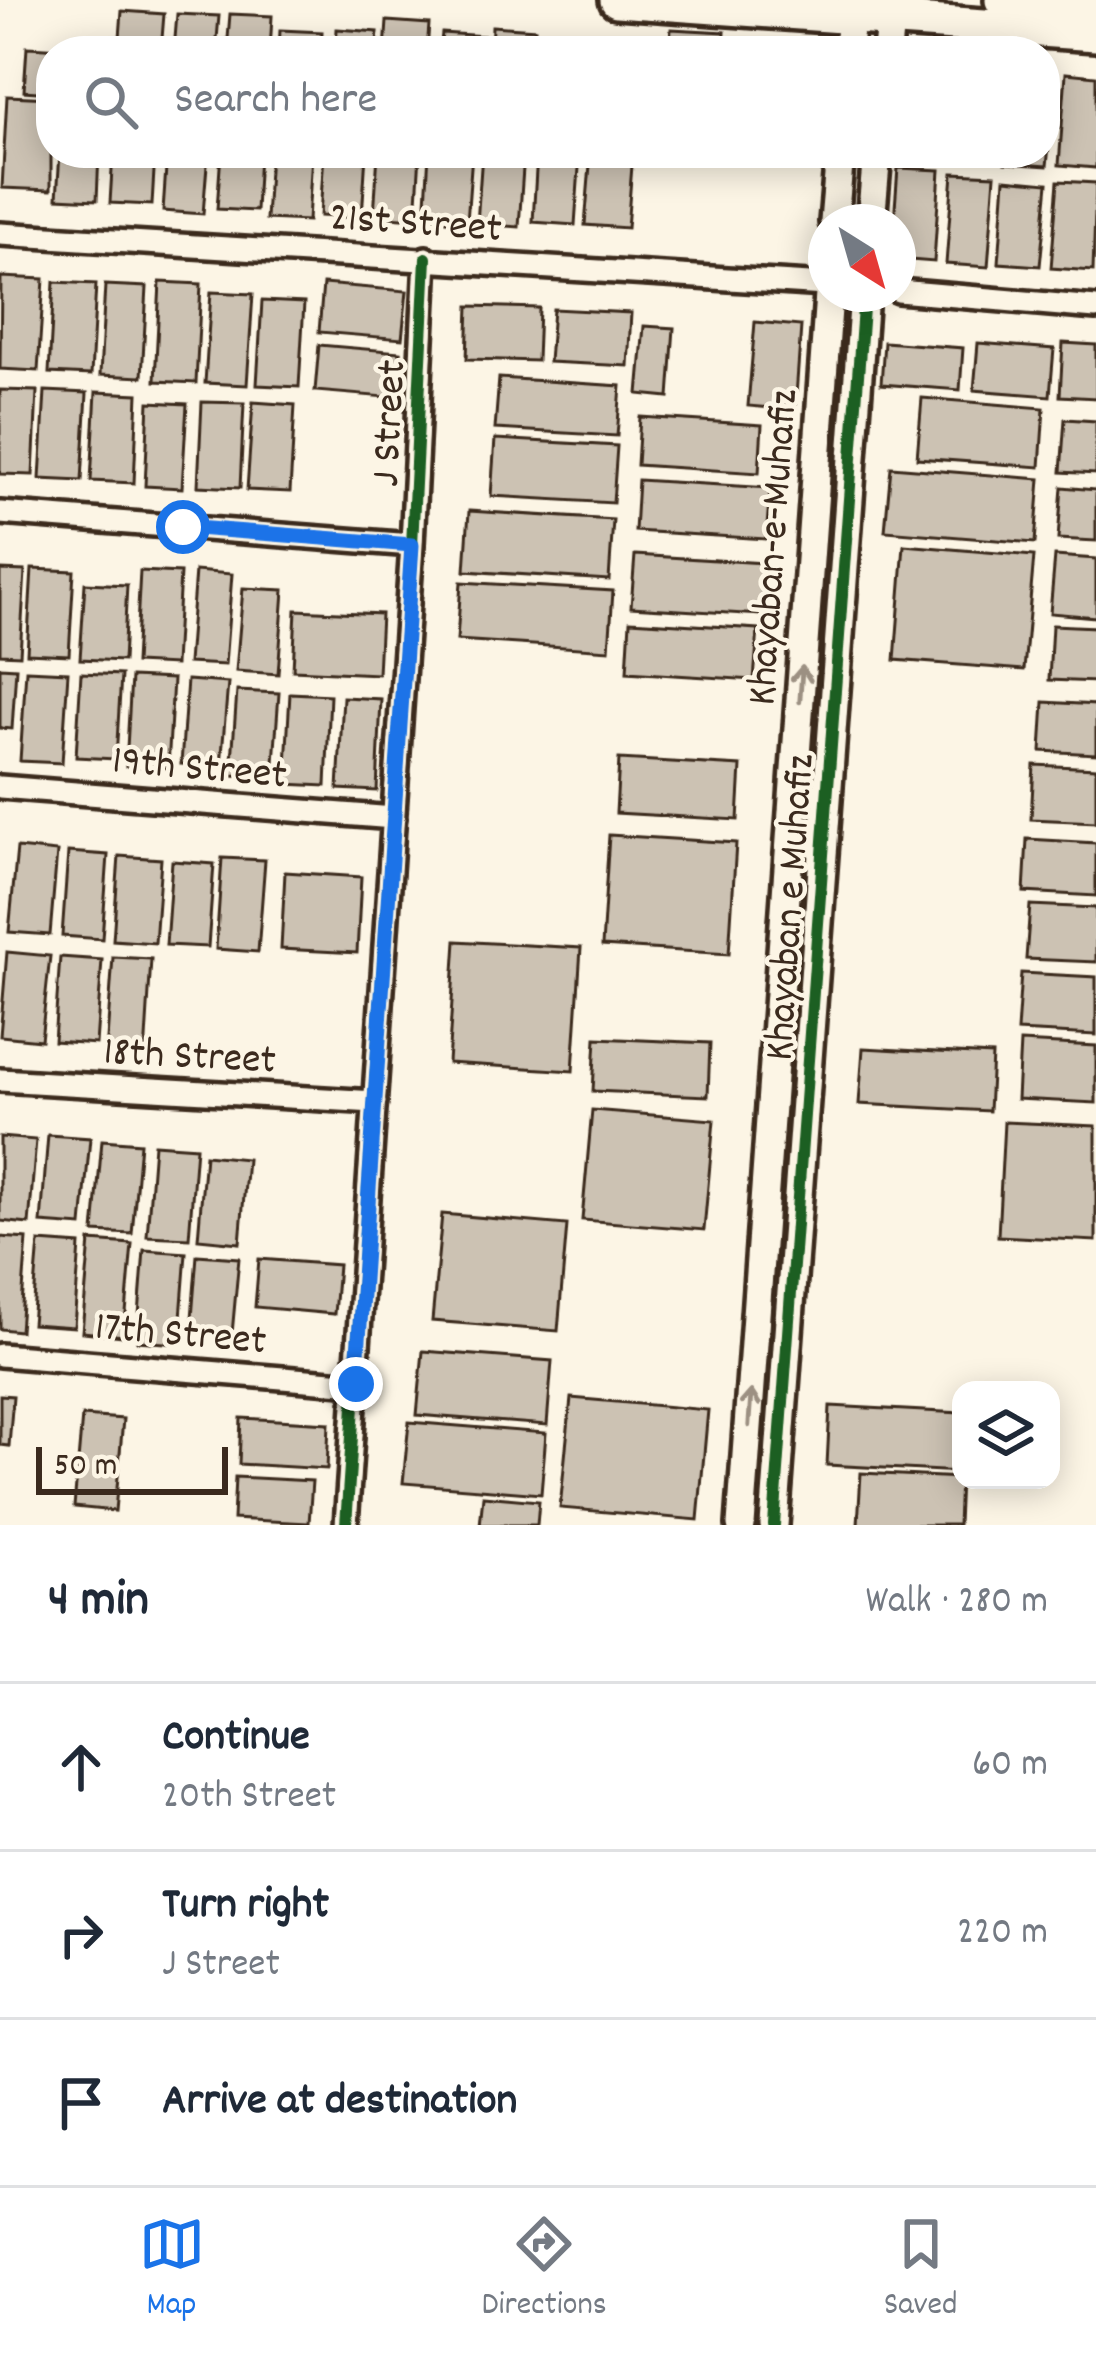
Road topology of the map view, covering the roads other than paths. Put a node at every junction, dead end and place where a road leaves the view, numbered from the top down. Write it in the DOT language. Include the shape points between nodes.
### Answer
graph roads {
  1 [pos="616,0"];
  2 [pos="1002,0"];
  3 [pos="1096,7"];
  4 [pos="850,23"];
  5 [pos="890,24"];
  6 [pos="1096,34"];
  7 [pos="839,168"];
  8 [pos="876,168"];
  9 [pos="836,204"];
  10 [pos="873,204"];
  11 [pos="0,234"];
  12 [pos="426,258"];
  13 [pos="808,288"];
  14 [pos="916,293"];
  15 [pos="1096,308"];
  16 [pos="825,312"];
  17 [pos="863,312"];
  18 [pos="0,513"];
  19 [pos="412,545"];
  20 [pos="0,787"];
  21 [pos="394,818"];
  22 [pos="0,1080"];
  23 [pos="375,1102"];
  24 [pos="0,1355"];
  25 [pos="356,1384"];
  26 [pos="745,1469"];
  27 [pos="778,1472"];
  28 [pos="346,1525"];
  29 [pos="741,1525"];
  30 [pos="774,1525"];
  1 -- 4 [label="main road"];
  2 -- 3 [label="main road"];
  4 -- 5 [label="main road"];
  5 -- 6 [label="main road"];
  7 -- 9 [label="street"];
  8 -- 10 [label="street"];
  11 -- 12 [label="street, 21st Street"];
  12 -- 13 [label="street, 21st Street"];
  12 -- 19 [label="street, J Street"];
  14 -- 15 [label="street"];
  26 -- 16 [label="street, Khayaban-e-Muhafiz, one-way"];
  17 -- 27 [label="street, Khayaban e Muhafiz"];
  18 -- 19 [label="street"];
  19 -- 21 [label="street, J Street"];
  20 -- 21 [label="street, 19th Street"];
  21 -- 23 [label="street, J Street"];
  22 -- 23 [label="street, 18th Street"];
  23 -- 25 [label="street, J Street"];
  24 -- 25 [label="street, 17th Street"];
  25 -- 28 [label="street, J Street"];
  26 -- 27 [label="street"];
  26 -- 29 [label="street, Khayaban-e-Muhafiz"];
  27 -- 30 [label="street, Khayaban e Muhafiz"];
}
